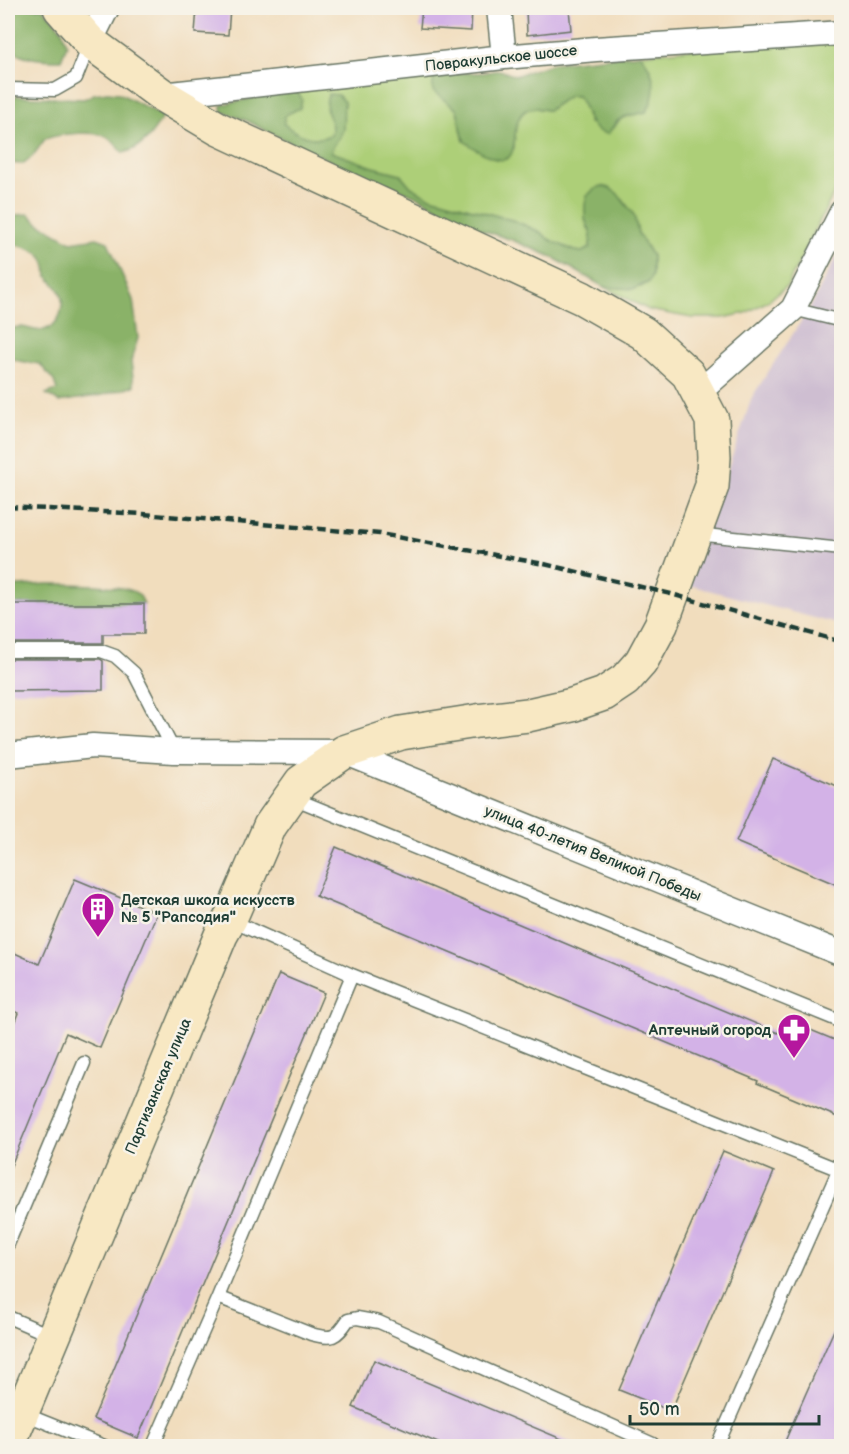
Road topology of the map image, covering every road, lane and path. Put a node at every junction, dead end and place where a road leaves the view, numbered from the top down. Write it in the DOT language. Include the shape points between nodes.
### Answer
graph roads {
  1 [pos="60,8"];
  2 [pos="107,8"];
  3 [pos="499,8"];
  4 [pos="842,33"];
  5 [pos="90,42"];
  6 [pos="504,57"];
  7 [pos="8,89"];
  8 [pos="162,95"];
  9 [pos="842,212"];
  10 [pos="793,309"];
  11 [pos="842,321"];
  12 [pos="698,393"];
  13 [pos="694,534"];
  14 [pos="842,549"];
  15 [pos="8,651"];
  16 [pos="174,751"];
  17 [pos="344,752"];
  18 [pos="8,755"];
  19 [pos="291,797"];
  20 [pos="230,920"];
  21 [pos="842,954"];
  22 [pos="352,975"];
  23 [pos="842,1022"];
  24 [pos="84,1063"];
  25 [pos="840,1170"];
  26 [pos="8,1245"];
  27 [pos="218,1297"];
  28 [pos="8,1317"];
  29 [pos="53,1336"];
  30 [pos="21,1413"];
  31 [pos="8,1446"];
  32 [pos="104,1446"];
  33 [pos="153,1446"];
  34 [pos="655,1446"];
  35 [pos="717,1446"];
  1 -- 5 [label="street, Партизанская улица"];
  2 -- 5 [label="street"];
  3 -- 6 [label="street"];
  4 -- 6 [label="street, Повракульское шоссе"];
  5 -- 7 [label="lane" via="76,78 55,90"];
  5 -- 8 [label="street, Партизанская улица"];
  6 -- 8 [label="street, Повракульское шоссе"];
  8 -- 12 [label="street, Партизанская улица" via="219,129 582,298 643,333 688,374"];
  9 -- 10 [label="street"];
  10 -- 11 [label="lane"];
  10 -- 12 [label="street"];
  12 -- 13 [label="street, Партизанская улица" via="712,420 714,457 712,486"];
  13 -- 14 [label="lane"];
  13 -- 17 [label="street, Партизанская улица" via="660,625 641,662 625,680 604,694 528,715 401,733"];
  15 -- 16 [label="lane" via="100,651 115,656 134,673"];
  16 -- 17 [label="street"];
  16 -- 18 [label="street" via="93,746"];
  17 -- 19 [label="street, Партизанская улица" via="301,782"];
  17 -- 21 [label="street, улица 40-летия Великой Победы"];
  19 -- 20 [label="street, Партизанская улица" via="270,826"];
  19 -- 23 [label="lane"];
  20 -- 22 [label="lane"];
  20 -- 29 [label="street, Партизанская улица"];
  22 -- 25 [label="lane"];
  22 -- 27 [label="lane"];
  24 -- 26 [label="lane"];
  25 -- 35 [label="lane"];
  27 -- 33 [label="lane"];
  27 -- 34 [label="lane" via="326,1338 339,1334 348,1320 379,1322"];
  28 -- 29 [label="lane"];
  29 -- 30 [label="street, Партизанская улица"];
  30 -- 31 [label="street, Партизанская улица"];
  30 -- 32 [label="lane"];
}
